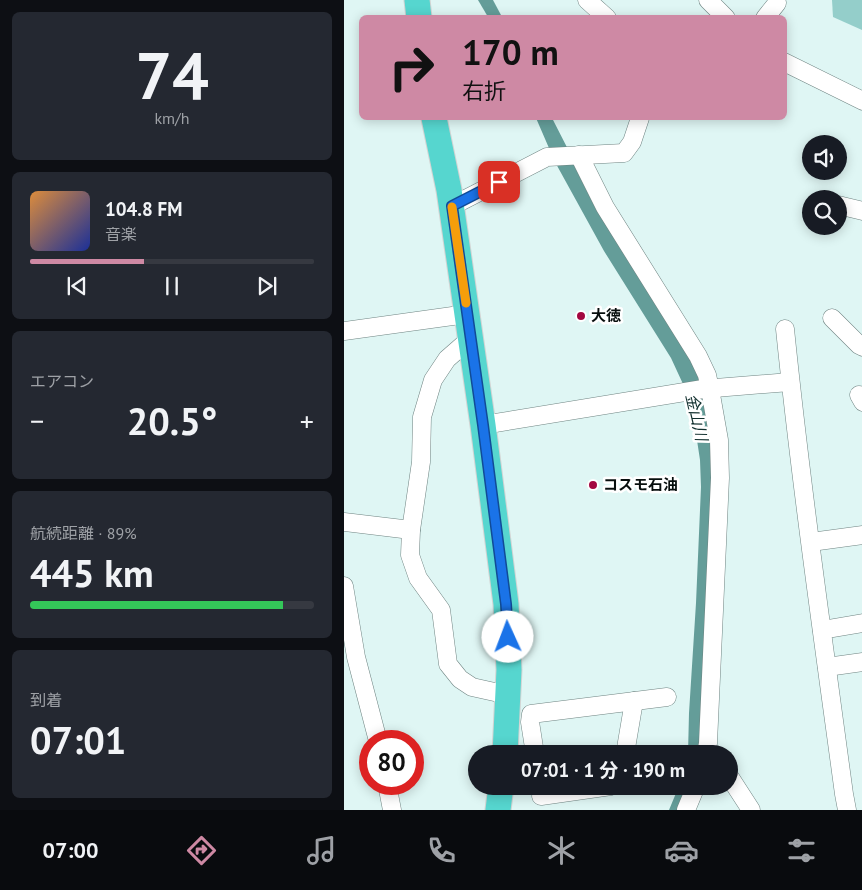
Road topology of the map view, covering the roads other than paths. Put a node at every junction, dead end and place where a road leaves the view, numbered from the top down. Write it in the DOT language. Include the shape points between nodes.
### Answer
graph roads {
  1 [pos="417,0"];
  2 [pos="587,0"];
  3 [pos="708,0"];
  4 [pos="777,3"];
  5 [pos="419,15"];
  6 [pos="604,15"];
  7 [pos="723,15"];
  8 [pos="767,15"];
  9 [pos="787,64"];
  10 [pos="862,101"];
  11 [pos="434,120"];
  12 [pos="639,120"];
  13 [pos="576,155"];
  14 [pos="452,206"];
  15 [pos="847,207"];
  16 [pos="862,211"];
  17 [pos="832,318"];
  18 [pos="469,326"];
  19 [pos="785,330"];
  20 [pos="344,331"];
  21 [pos="862,347"];
  22 [pos="790,382"];
  23 [pos="706,389"];
  24 [pos="483,425"];
  25 [pos="344,522"];
  26 [pos="411,530"];
  27 [pos="862,535"];
  28 [pos="811,542"];
  29 [pos="344,586"];
  30 [pos="862,624"];
  31 [pos="822,630"];
  32 [pos="862,662"];
  33 [pos="827,667"];
  34 [pos="667,697"];
  35 [pos="634,701"];
  36 [pos="516,708"];
  37 [pos="375,730"];
  38 [pos="507,745"];
  39 [pos="534,745"];
  40 [pos="627,745"];
  41 [pos="710,745"];
  42 [pos="738,790"];
  43 [pos="389,795"];
  44 [pos="500,795"];
  45 [pos="554,795"];
  46 [pos="692,795"];
  47 [pos="541,797"];
  48 [pos="392,810"];
  49 [pos="498,810"];
  50 [pos="686,810"];
  51 [pos="751,810"];
  52 [pos="847,810"];
  1 -- 5 [label="highway"];
  2 -- 6 [label="street"];
  3 -- 7 [label="street"];
  4 -- 8 [label="street"];
  9 -- 10 [label="street"];
  11 -- 14 [label="highway"];
  12 -- 13 [label="street" via="624,154"];
  13 -- 14 [label="street" via="547,158"];
  13 -- 23 [label="street" via="698,356 707,375"];
  14 -- 18 [label="highway"];
  15 -- 16 [label="street"];
  17 -- 21 [label="street"];
  18 -- 20 [label="street"];
  18 -- 24 [label="highway"];
  18 -- 26 [label="street" via="433,380 422,417 421,462"];
  19 -- 22 [label="street"];
  22 -- 23 [label="street"];
  22 -- 28 [label="street"];
  23 -- 24 [label="street"];
  23 -- 41 [label="street" via="719,440 720,478"];
  24 -- 36 [label="highway" via="506,604 509,670"];
  25 -- 26 [label="street"];
  26 -- 36 [label="street" via="410,555 418,578 441,610 448,664 460,679 472,687"];
  27 -- 28 [label="street"];
  28 -- 31 [label="street"];
  29 -- 37 [label="street" via="356,657"];
  30 -- 31 [label="street"];
  31 -- 33 [label="street"];
  32 -- 33 [label="street"];
  33 -- 52 [label="street"];
  34 -- 35 [label="street"];
  35 -- 36 [label="street"];
  35 -- 40 [label="street"];
  36 -- 38 [label="highway"];
  36 -- 39 [label="street" via="530,722"];
  42 -- 51 [label="street"];
  43 -- 48 [label="street"];
  44 -- 49 [label="highway"];
  45 -- 47 [label="street"];
  46 -- 50 [label="street"];
}
